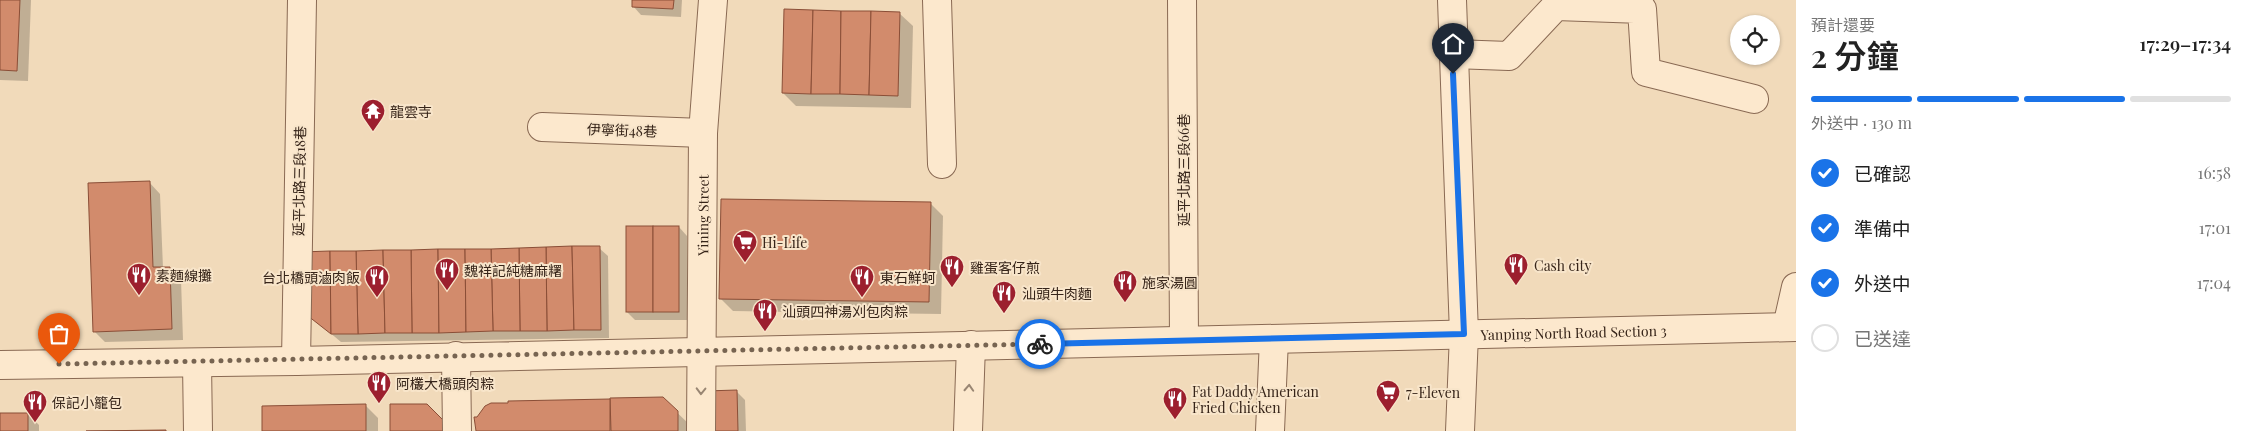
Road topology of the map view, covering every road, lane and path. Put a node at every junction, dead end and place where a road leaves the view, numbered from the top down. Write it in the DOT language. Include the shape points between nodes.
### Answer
graph roads {
  1 [pos="302,0"];
  2 [pos="713,0"];
  3 [pos="937,0"];
  4 [pos="1182,0"];
  5 [pos="1452,0"];
  6 [pos="1452,54"];
  7 [pos="1754,99"];
  8 [pos="542,127"];
  9 [pos="703,133"];
  10 [pos="942,164"];
  11 [pos="1796,287"];
  12 [pos="1791,327"];
  13 [pos="1464,334"];
  14 [pos="1274,339"];
  15 [pos="1184,340"];
  16 [pos="971,345"];
  17 [pos="702,352"];
  18 [pos="456,356"];
  19 [pos="296,361"];
  20 [pos="196,363"];
  21 [pos="0,365"];
  22 [pos="198,431"];
  23 [pos="457,431"];
  24 [pos="701,431"];
  25 [pos="968,431"];
  26 [pos="1270,431"];
  27 [pos="1460,431"];
  1 -- 19 [label="street, 延平北路三段18巷"];
  2 -- 9 [label="street, Yining Street"];
  3 -- 10 [label="street"];
  4 -- 15 [label="street, 延平北路三段66巷"];
  5 -- 6 [label="street"];
  6 -- 7 [label="street" via="1509,56 1556,6 1642,9 1646,72"];
  6 -- 13 [label="street"];
  8 -- 9 [label="street, 伊寧街48巷"];
  9 -- 17 [label="street, Yining Street"];
  11 -- 12 [label="street"];
  12 -- 13 [label="street, Yanping North Road Section 3"];
  13 -- 14 [label="street, Yanping North Road Section 3"];
  13 -- 27 [label="street"];
  14 -- 15 [label="street, Yanping North Road Section 3"];
  14 -- 26 [label="street"];
  15 -- 16 [label="street, Yanping North Road Section 3"];
  16 -- 17 [label="street, Yanping North Road Section 3"];
  25 -- 16 [label="street, one-way"];
  17 -- 18 [label="street, Yanping North Road Section 3"];
  17 -- 24 [label="street, Yining Street, one-way"];
  18 -- 19 [label="street, Yanping North Road Section 3"];
  18 -- 23 [label="street"];
  19 -- 20 [label="street, Yanping North Road Section 3"];
  20 -- 21 [label="street, Yanping North Road Section 3"];
  20 -- 22 [label="street"];
}
